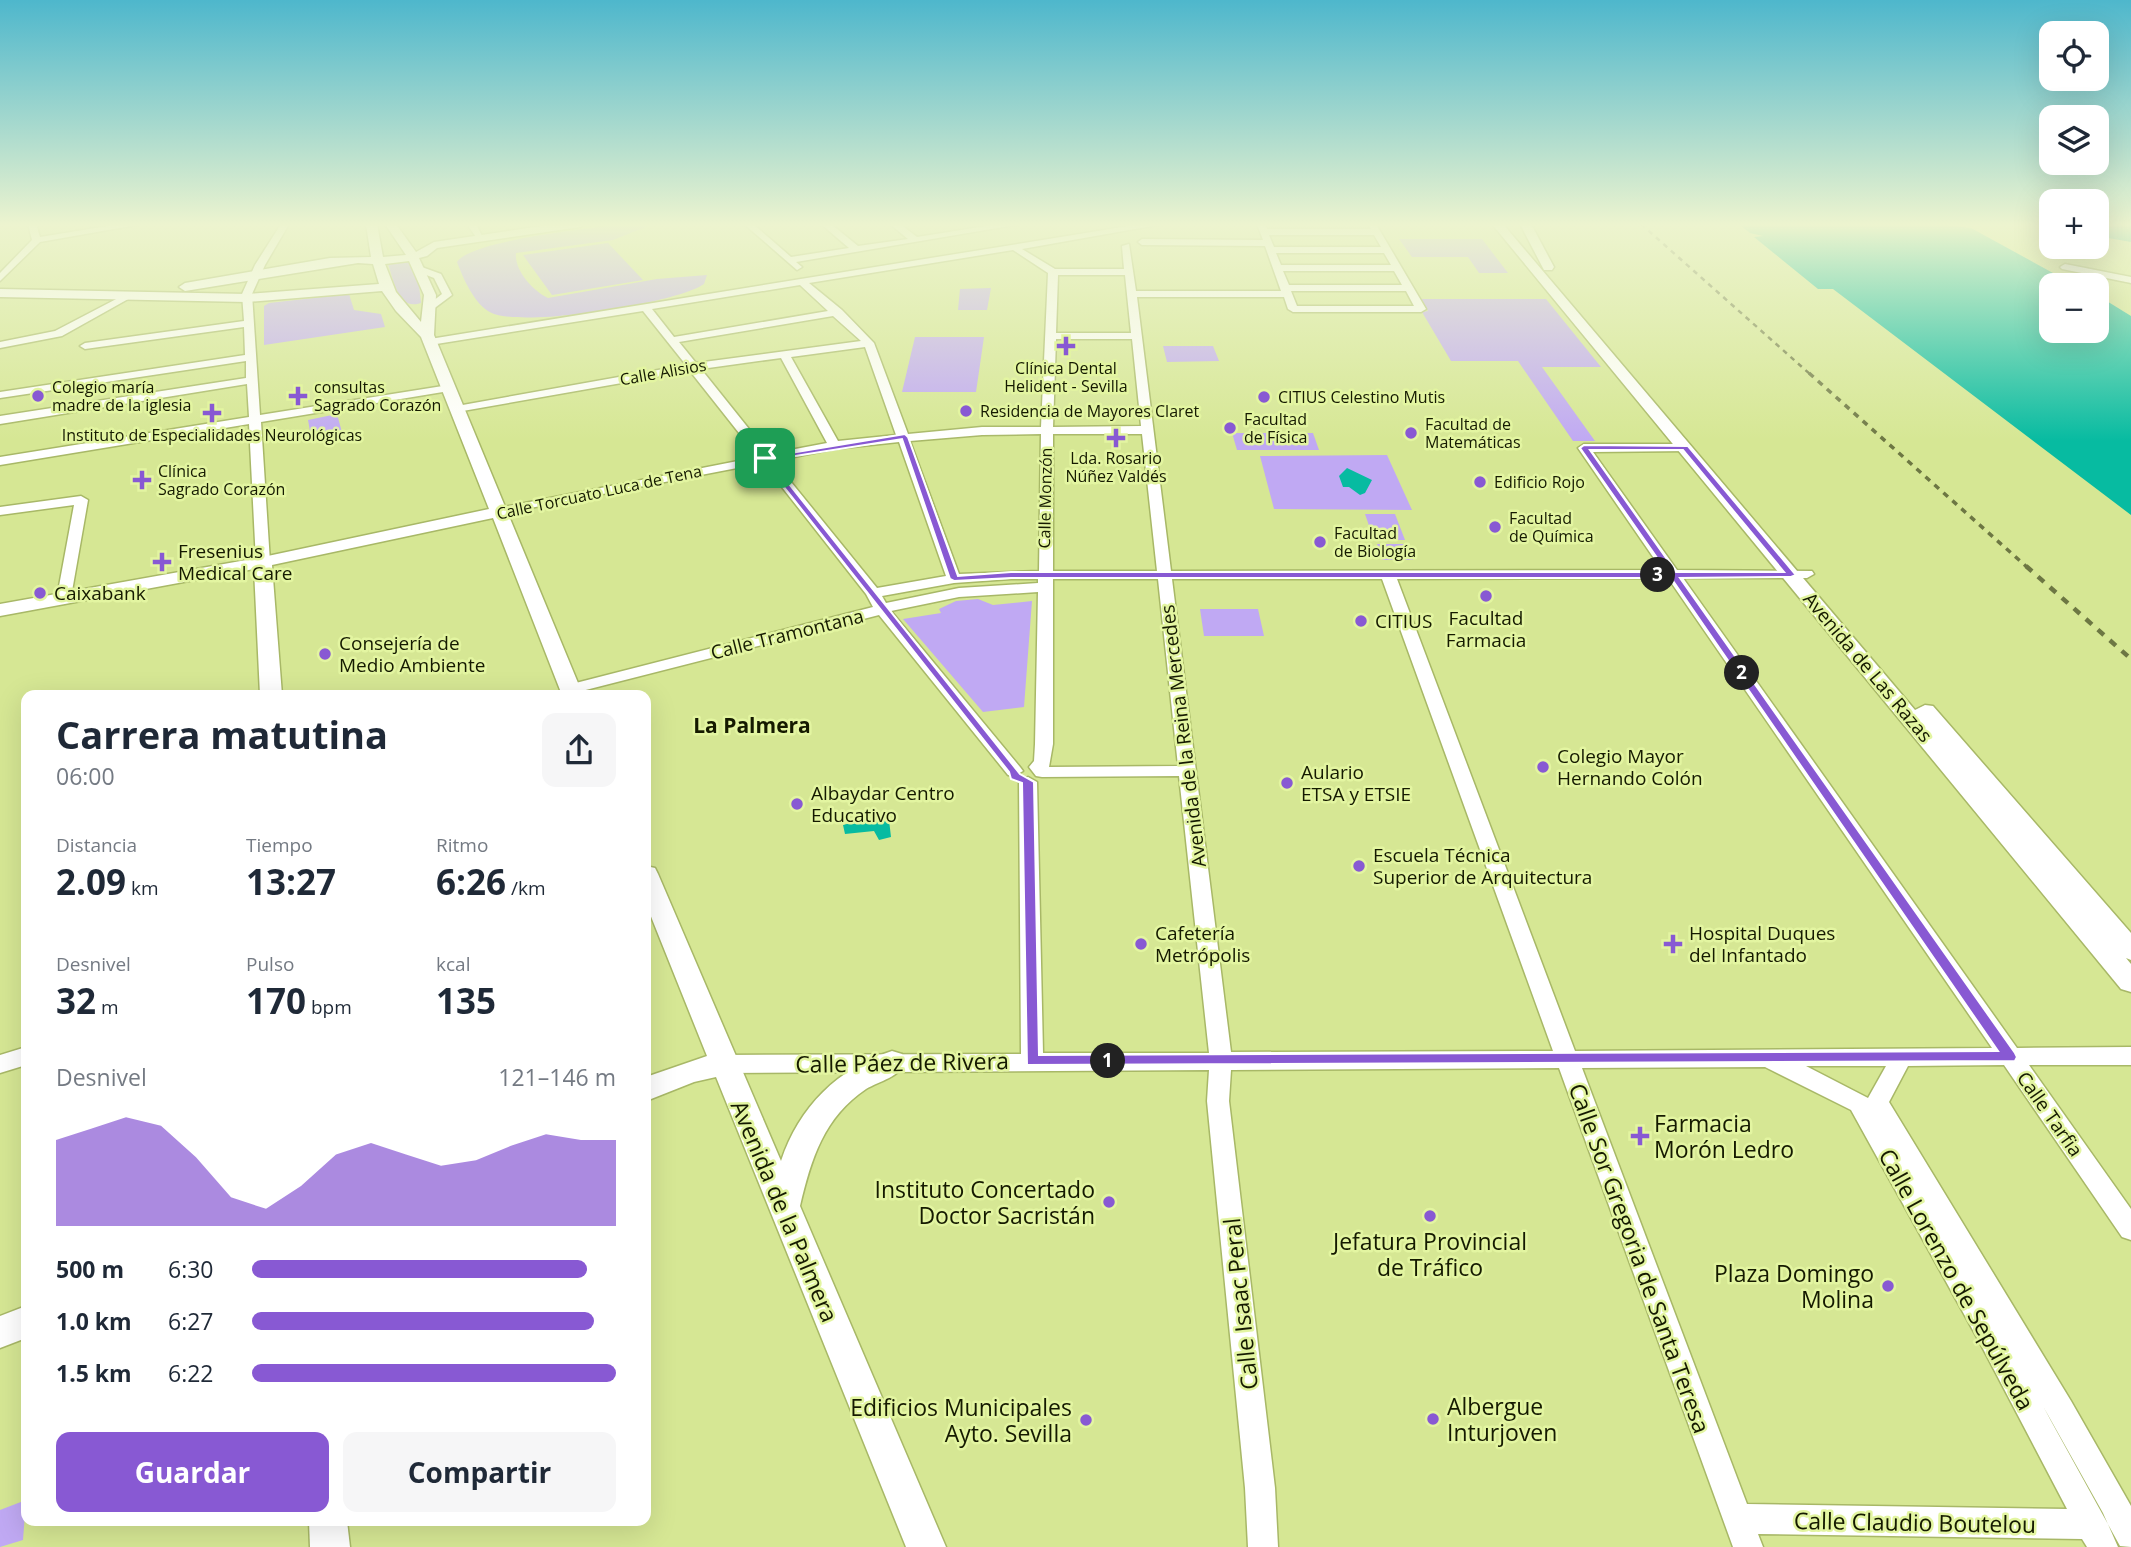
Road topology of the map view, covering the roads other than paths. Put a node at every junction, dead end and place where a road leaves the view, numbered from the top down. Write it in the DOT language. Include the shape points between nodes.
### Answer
graph roads {
  1 [pos="80,296"];
  2 [pos="135,296"];
  3 [pos="270,296"];
  4 [pos="390,296"];
  5 [pos="430,296"];
  6 [pos="719,296"];
  7 [pos="822,296"];
  8 [pos="1052,296"];
  9 [pos="1132,296"];
  10 [pos="1289,296"];
  11 [pos="1414,296"];
  12 [pos="1564,296"];
  13 [pos="1565,296"];
  14 [pos="125,298"];
  15 [pos="247,298"];
  16 [pos="646,308"];
  17 [pos="838,312"];
  18 [pos="150,322"];
  19 [pos="248,323"];
  20 [pos="1050,336"];
  21 [pos="1137,336"];
  22 [pos="147,337"];
  23 [pos="429,339"];
  24 [pos="672,340"];
  25 [pos="869,342"];
  26 [pos="0,345"];
  27 [pos="85,346"];
  28 [pos="783,353"];
  29 [pos="250,357"];
  30 [pos="694,367"];
  31 [pos="252,380"];
  32 [pos="449,388"];
  33 [pos="0,395"];
  34 [pos="457,409"];
  35 [pos="0,420"];
  36 [pos="256,420"];
  37 [pos="1046,430"];
  38 [pos="1147,430"];
  39 [pos="905,437"];
  40 [pos="834,446"];
  41 [pos="1686,448"];
  42 [pos="765,458"];
  43 [pos="0,461"];
  44 [pos="0,511"];
  45 [pos="499,512"];
  46 [pos="263,562"];
  47 [pos="1164,575"];
  48 [pos="1388,575"];
  49 [pos="1674,575"];
  50 [pos="1799,575"];
  51 [pos="954,579"];
  52 [pos="1046,581"];
  53 [pos="873,593"];
  54 [pos="64,597"];
  55 [pos="882,609"];
  56 [pos="0,610"];
  57 [pos="0,618"];
  58 [pos="271,690"];
  59 [pos="571,690"];
  60 [pos="579,690"];
  61 [pos="1187,771"];
  62 [pos="1030,773"];
  63 [pos="651,886"];
  64 [pos="2131,950"];
  65 [pos="2131,982"];
  66 [pos="2131,1056"];
  67 [pos="1767,1057"];
  68 [pos="1902,1057"];
  69 [pos="2010,1057"];
  70 [pos="21,1058"];
  71 [pos="1566,1058"];
  72 [pos="1221,1060"];
  73 [pos="1032,1061"];
  74 [pos="892,1062"];
  75 [pos="0,1064"];
  76 [pos="724,1064"];
  77 [pos="651,1087"];
  78 [pos="784,1208"];
  79 [pos="2131,1230"];
  80 [pos="21,1324"];
  81 [pos="0,1332"];
  82 [pos="328,1526"];
  83 [pos="1743,1533"];
  84 [pos="2097,1535"];
  85 [pos="2131,1535"];
  86 [pos="330,1547"];
  87 [pos="926,1547"];
  88 [pos="1263,1547"];
  1 -- 14 [label="main road"];
  2 -- 14 [label="main road"];
  3 -- 15 [label="main road"];
  4 -- 23 [label="main road"];
  5 -- 23 [label="main road"];
  6 -- 16 [label="street"];
  7 -- 17 [label="street"];
  8 -- 20 [label="street, Calle Monzón"];
  9 -- 21 [label="street, Avenida de la Reina Mercedes"];
  10 -- 11 [label="street" via="1293,309 1421,309"];
  12 -- 41 [label="main road, Avenida de Las Razas"];
  13 -- 50 [label="main road, Avenida de Las Razas"];
  14 -- 15 [label="main road"];
  14 -- 26 [label="street" via="58,334"];
  15 -- 19 [label="street"];
  16 -- 23 [label="street"];
  16 -- 24 [label="street"];
  17 -- 24 [label="street"];
  17 -- 25 [label="street"];
  18 -- 22 [label="street"];
  19 -- 22 [label="street"];
  19 -- 29 [label="street"];
  20 -- 21 [label="street"];
  20 -- 37 [label="street, Calle Monzón"];
  21 -- 38 [label="street, Avenida de la Reina Mercedes"];
  22 -- 27 [label="street"];
  23 -- 32 [label="main road"];
  24 -- 30 [label="street"];
  25 -- 28 [label="street, Calle Alisios"];
  25 -- 39 [label="street"];
  28 -- 30 [label="street, Calle Alisios"];
  28 -- 40 [label="street"];
  29 -- 31 [label="street"];
  29 -- 33 [label="street"];
  30 -- 34 [label="street, Calle Alisios"];
  30 -- 42 [label="street"];
  31 -- 35 [label="street"];
  31 -- 36 [label="street"];
  32 -- 34 [label="main road"];
  32 -- 36 [label="street"];
  34 -- 45 [label="main road"];
  36 -- 43 [label="street"];
  36 -- 46 [label="street"];
  37 -- 38 [label="street, Calle Torcuato Luca de Tena"];
  37 -- 39 [label="street, Calle Torcuato Luca de Tena"];
  37 -- 52 [label="street, Calle Monzón"];
  38 -- 47 [label="street, Avenida de la Reina Mercedes"];
  39 -- 40 [label="street, Calle Torcuato Luca de Tena"];
  39 -- 51 [label="street"];
  40 -- 42 [label="street, Calle Torcuato Luca de Tena"];
  41 -- 49 [label="street, Calle Tarfia" via="1584,448"];
  41 -- 50 [label="main road, Avenida de Las Razas"];
  42 -- 45 [label="street, Calle Torcuato Luca de Tena"];
  42 -- 53 [label="street"];
  44 -- 54 [label="street" via="80,500"];
  45 -- 46 [label="main road, Calle Torcuato Luca de Tena"];
  45 -- 59 [label="main road"];
  46 -- 54 [label="main road, Calle Torcuato Luca de Tena"];
  46 -- 57 [label="main road, Calle Torcuato Luca de Tena"];
  46 -- 58 [label="main road"];
  47 -- 48 [label="street, Calle Tramontana"];
  47 -- 52 [label="street, Calle Tramontana"];
  47 -- 61 [label="street, Avenida de la Reina Mercedes"];
  48 -- 49 [label="street, Calle Tramontana"];
  48 -- 71 [label="street, Calle Sor Gregoria de Santa Teresa"];
  49 -- 50 [label="street, Calle Tramontana"];
  49 -- 69 [label="street, Calle Tarfia"];
  50 -- 64 [label="main road, Avenida de Las Razas"];
  50 -- 65 [label="main road, Avenida de Las Razas"];
  51 -- 52 [label="street, Calle Tramontana"];
  51 -- 53 [label="street, Calle Tramontana"];
  52 -- 55 [label="street, Calle Tramontana" via="895,603"];
  52 -- 62 [label="street, Calle Monzón" via="1044,744 1042,763"];
  53 -- 55 [label="street"];
  54 -- 56 [label="main road, Calle Torcuato Luca de Tena"];
  55 -- 60 [label="street, Calle Tramontana"];
  55 -- 62 [label="street"];
  61 -- 62 [label="street"];
  61 -- 72 [label="street, Avenida de la Reina Mercedes"];
  62 -- 73 [label="street, Calle Monzón"];
  63 -- 76 [label="main road, Avenida de la Palmera"];
  66 -- 69 [label="street, Calle Páez de Rivera"];
  67 -- 68 [label="street, Calle Páez de Rivera"];
  67 -- 71 [label="street, Calle Páez de Rivera"];
  67 -- 84 [label="street, Calle Lorenzo de Sepúlveda" via="1859,1102"];
  68 -- 69 [label="street, Calle Páez de Rivera"];
  68 -- 85 [label="street, Calle Lorenzo de Sepúlveda" via="1877,1102"];
  69 -- 79 [label="street, Calle Tarfia"];
  70 -- 75 [label="street"];
  71 -- 72 [label="street, Calle Páez de Rivera"];
  71 -- 83 [label="street, Calle Sor Gregoria de Santa Teresa"];
  72 -- 73 [label="street, Calle Páez de Rivera"];
  72 -- 88 [label="street, Calle Isaac Peral" via="1218,1101"];
  73 -- 74 [label="street, Calle Páez de Rivera"];
  74 -- 76 [label="street, Calle Páez de Rivera"];
  74 -- 78 [label="main road" via="848,1086 815,1118 797,1153"];
  76 -- 77 [label="main road"];
  76 -- 78 [label="main road, Avenida de la Palmera"];
  78 -- 87 [label="main road, Avenida de la Palmera"];
  80 -- 81 [label="main road"];
  82 -- 86 [label="main road"];
  83 -- 84 [label="street, Calle Claudio Boutelou"];
}
